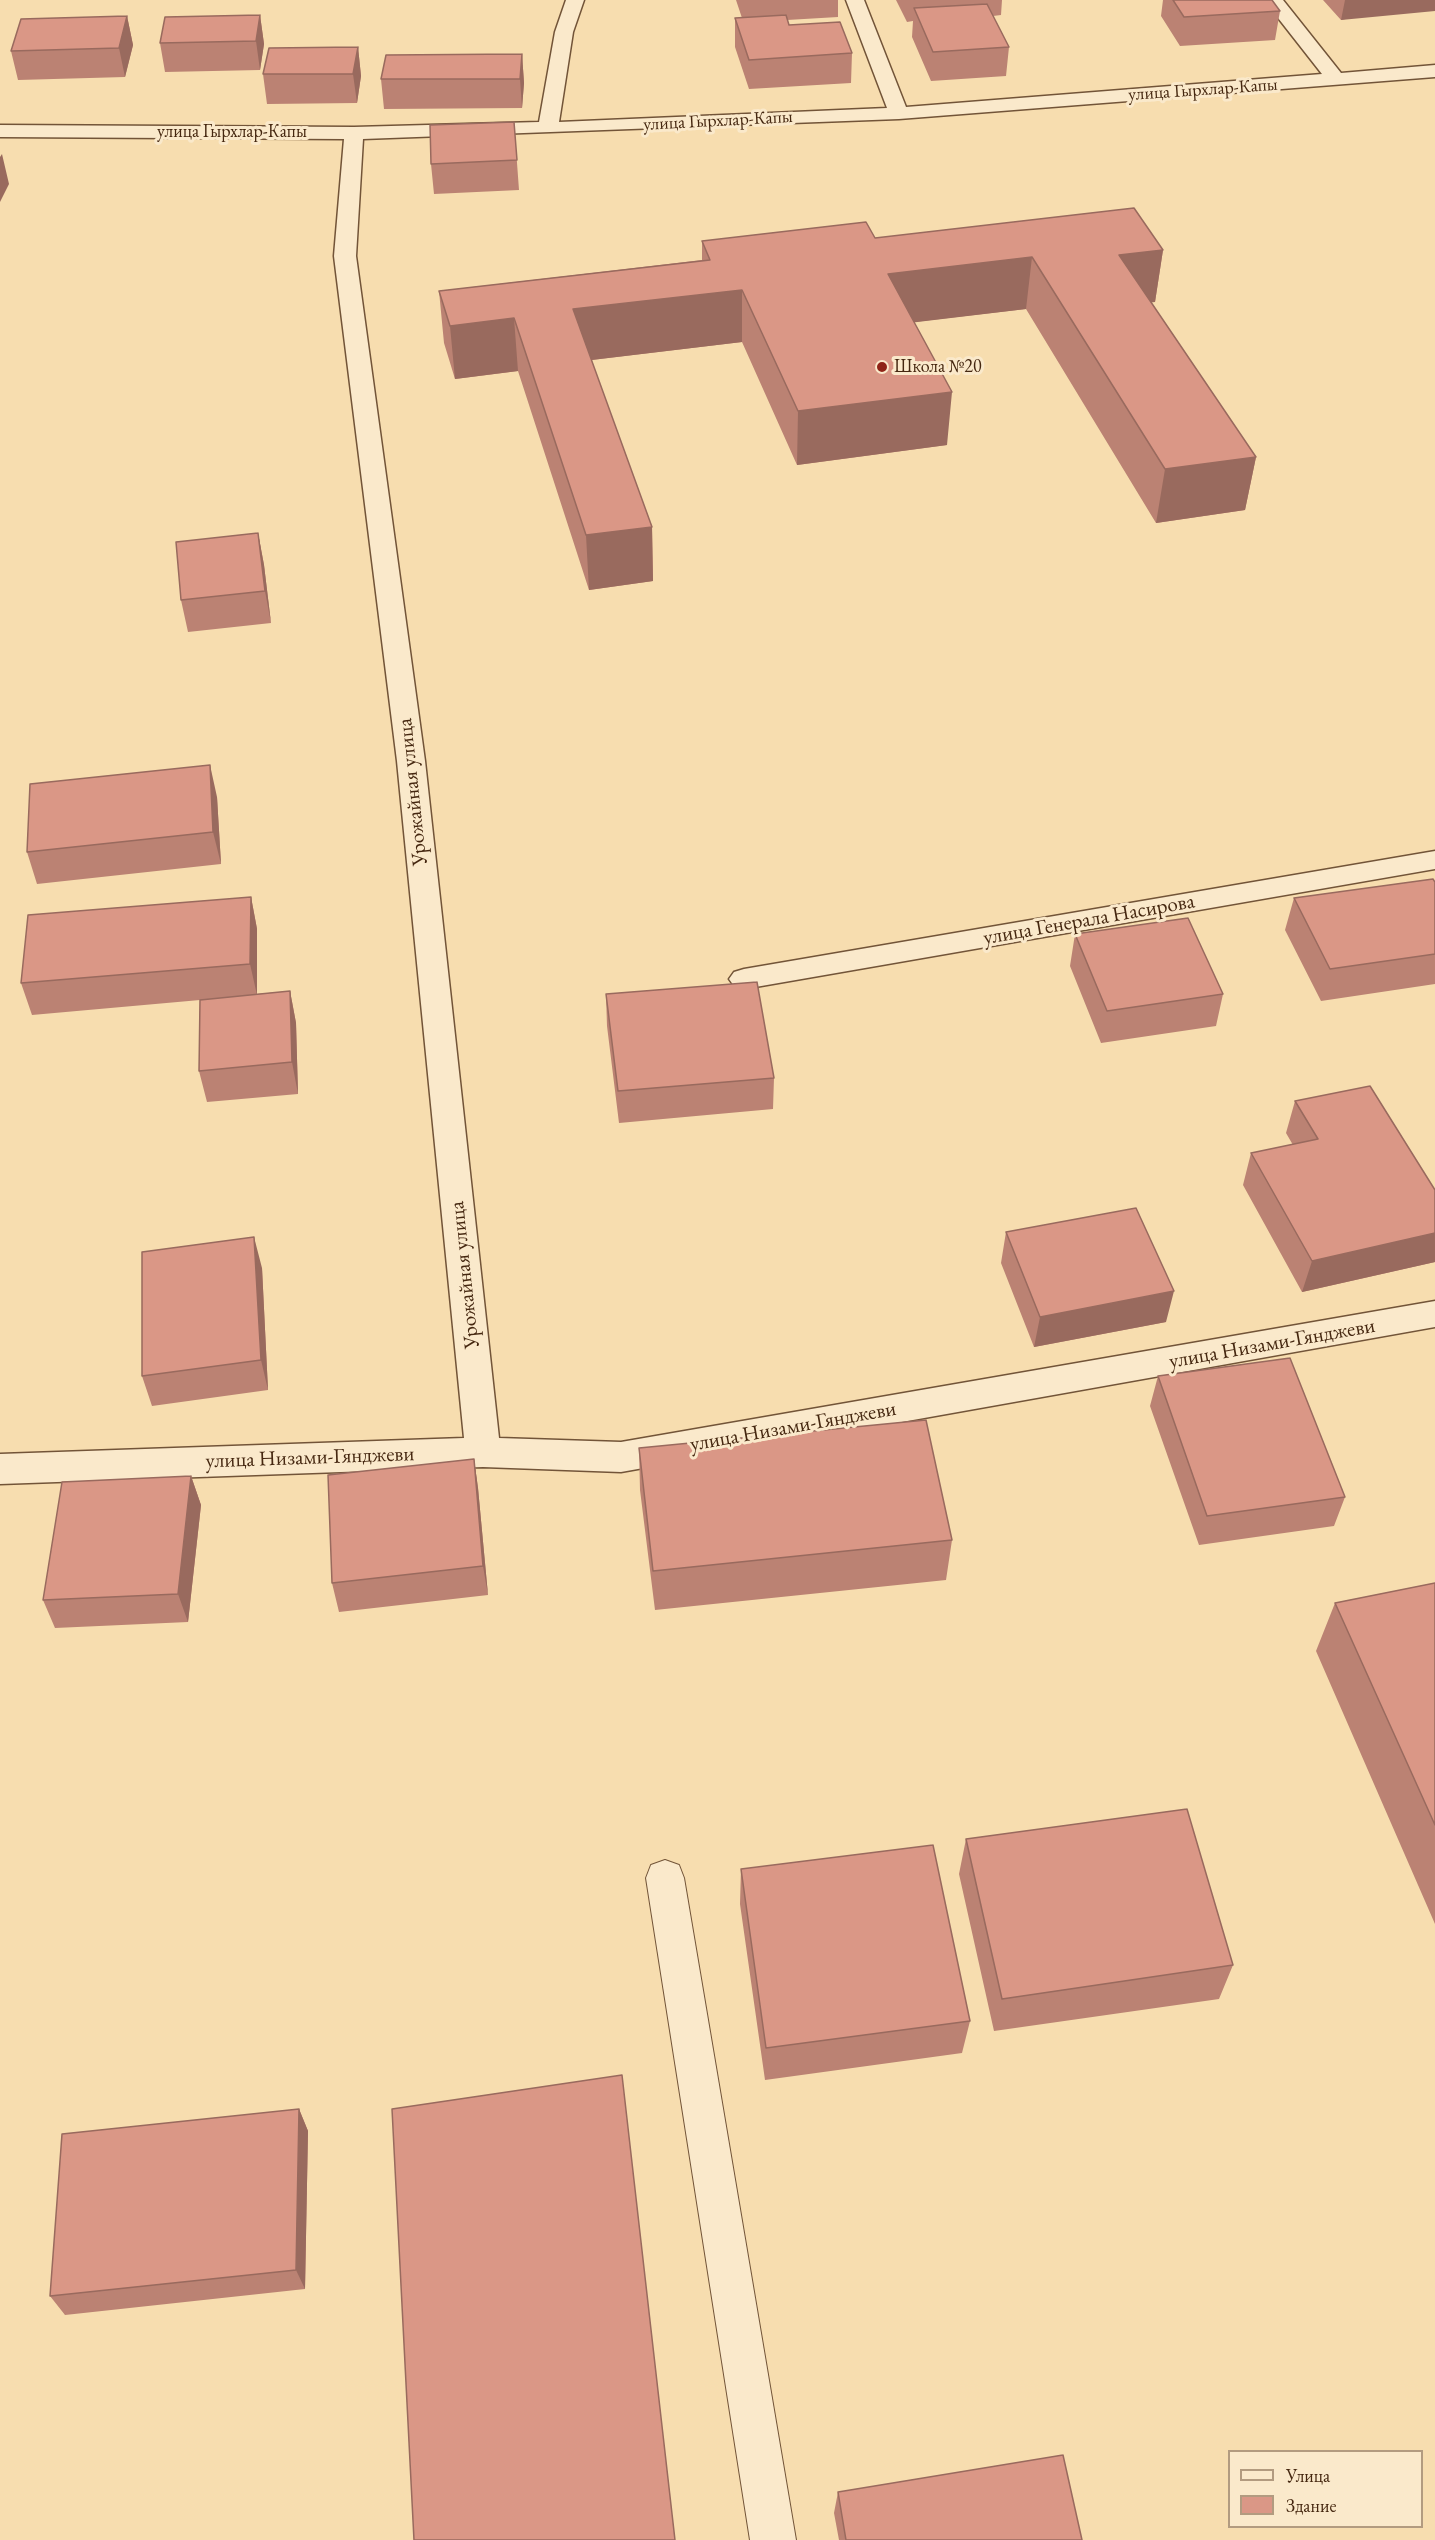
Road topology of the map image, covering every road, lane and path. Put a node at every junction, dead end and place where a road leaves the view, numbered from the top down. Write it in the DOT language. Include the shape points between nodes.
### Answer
graph roads {
  1 [pos="575,0"];
  2 [pos="855,0"];
  3 [pos="1274,0"];
  4 [pos="1435,71"];
  5 [pos="1337,80"];
  6 [pos="899,113"];
  7 [pos="548,128"];
  8 [pos="0,132"];
  9 [pos="354,133"];
  10 [pos="1435,860"];
  11 [pos="744,979"];
  12 [pos="1435,1314"];
  13 [pos="483,1452"];
  14 [pos="0,1469"];
  15 [pos="665,1878"];
  16 [pos="773,2540"];
  1 -- 7 [label="street" via="564,32"];
  2 -- 6 [label="street"];
  3 -- 5 [label="street"];
  4 -- 5 [label="street, улица Гырхлар-Капы"];
  5 -- 6 [label="street, улица Гырхлар-Капы"];
  6 -- 7 [label="street, улица Гырхлар-Капы"];
  7 -- 9 [label="street, улица Гырхлар-Капы"];
  8 -- 9 [label="street, улица Гырхлар-Капы"];
  9 -- 13 [label="street, Урожайная улица" via="345,256 411,760"];
  10 -- 11 [label="street, улица Генерала Насирова"];
  12 -- 13 [label="street, улица Низами-Гянджеви" via="621,1456"];
  13 -- 14 [label="street, улица Низами-Гянджеви"];
  15 -- 16 [label="lane"];
}
